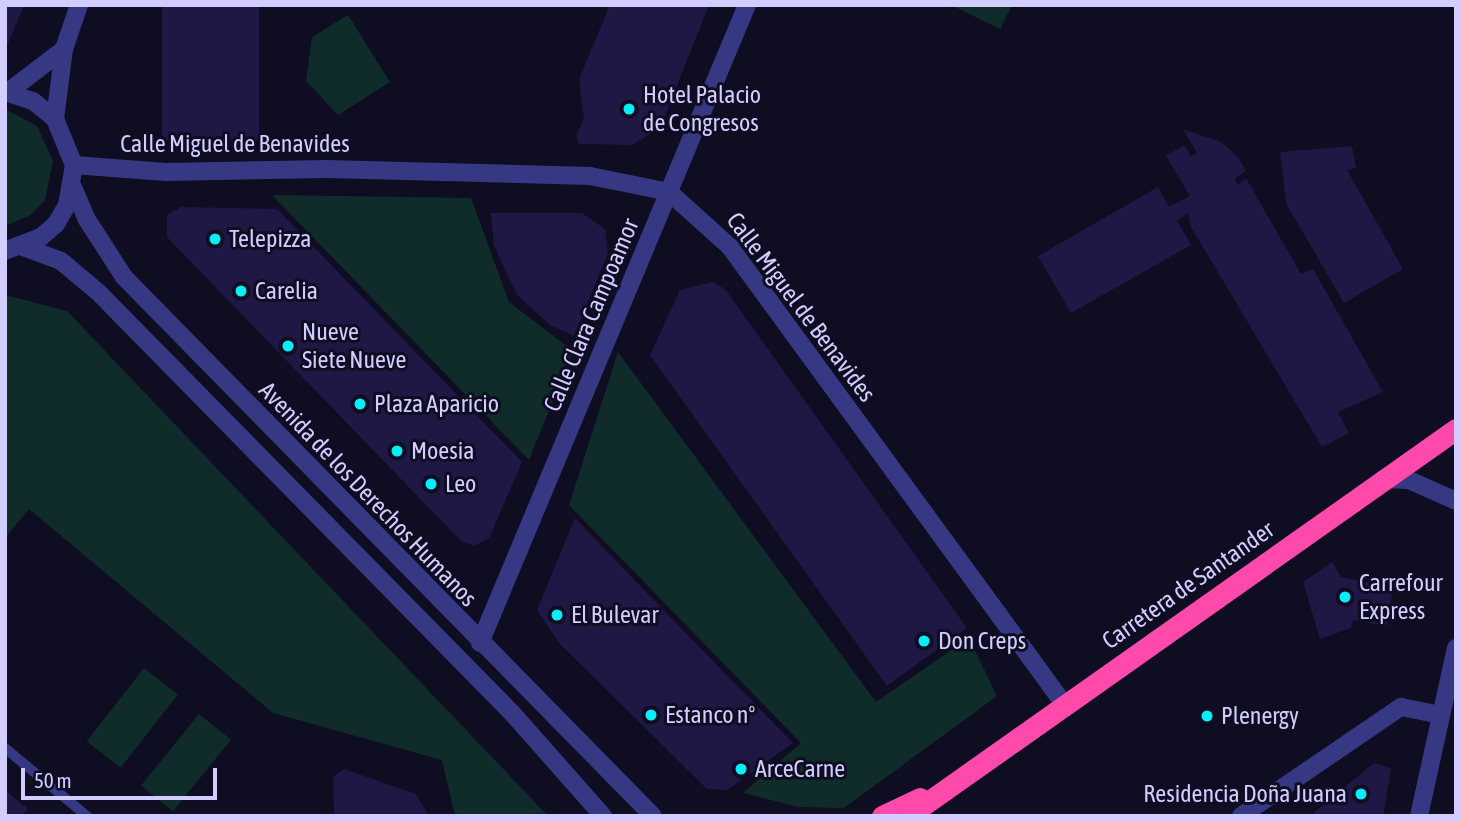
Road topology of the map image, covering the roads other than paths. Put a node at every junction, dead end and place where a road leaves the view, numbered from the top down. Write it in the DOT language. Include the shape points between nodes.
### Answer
graph roads {
  1 [pos="79,5"];
  2 [pos="747,5"];
  3 [pos="64,49"];
  4 [pos="6,92"];
  5 [pos="55,119"];
  6 [pos="74,166"];
  7 [pos="73,187"];
  8 [pos="669,192"];
  9 [pos="14,249"];
  10 [pos="1453,433"];
  11 [pos="1383,479"];
  12 [pos="1456,501"];
  13 [pos="480,643"];
  14 [pos="1456,648"];
  15 [pos="1064,704"];
  16 [pos="1441,715"];
  17 [pos="5,748"];
  18 [pos="950,783"];
  19 [pos="87,816"];
  20 [pos="603,816"];
  21 [pos="653,816"];
  22 [pos="882,816"];
  23 [pos="908,816"];
  24 [pos="1241,816"];
  25 [pos="1419,816"];
  1 -- 3 [label="street"];
  2 -- 8 [label="street, Calle Clara Campoamor"];
  3 -- 4 [label="street"];
  3 -- 5 [label="street"];
  4 -- 5 [label="street" via="33,102"];
  5 -- 6 [label="street"];
  6 -- 7 [label="street"];
  6 -- 8 [label="street, Calle Miguel de Benavides" via="166,172 327,169 590,176"];
  7 -- 9 [label="street" via="56,223"];
  7 -- 13 [label="street, Avenida de los Derechos Humanos" via="86,218 124,277"];
  8 -- 13 [label="street, Calle Clara Campoamor"];
  8 -- 15 [label="street, Calle Miguel de Benavides" via="730,247"];
  9 -- 20 [label="street, Avenida de los Derechos Humanos" via="61,261 99,293 512,713"];
  10 -- 11 [label="highway, Carretera de Santander"];
  11 -- 12 [label="street" via="1409,480"];
  11 -- 15 [label="highway, Carretera de Santander"];
  13 -- 21 [label="street, Avenida de los Derechos Humanos"];
  14 -- 16 [label="street"];
  15 -- 18 [label="highway, Carretera de Santander"];
  16 -- 24 [label="street" via="1401,707"];
  16 -- 25 [label="street"];
  17 -- 19 [label="lane"];
  18 -- 22 [label="highway"];
  18 -- 23 [label="highway"];
}
